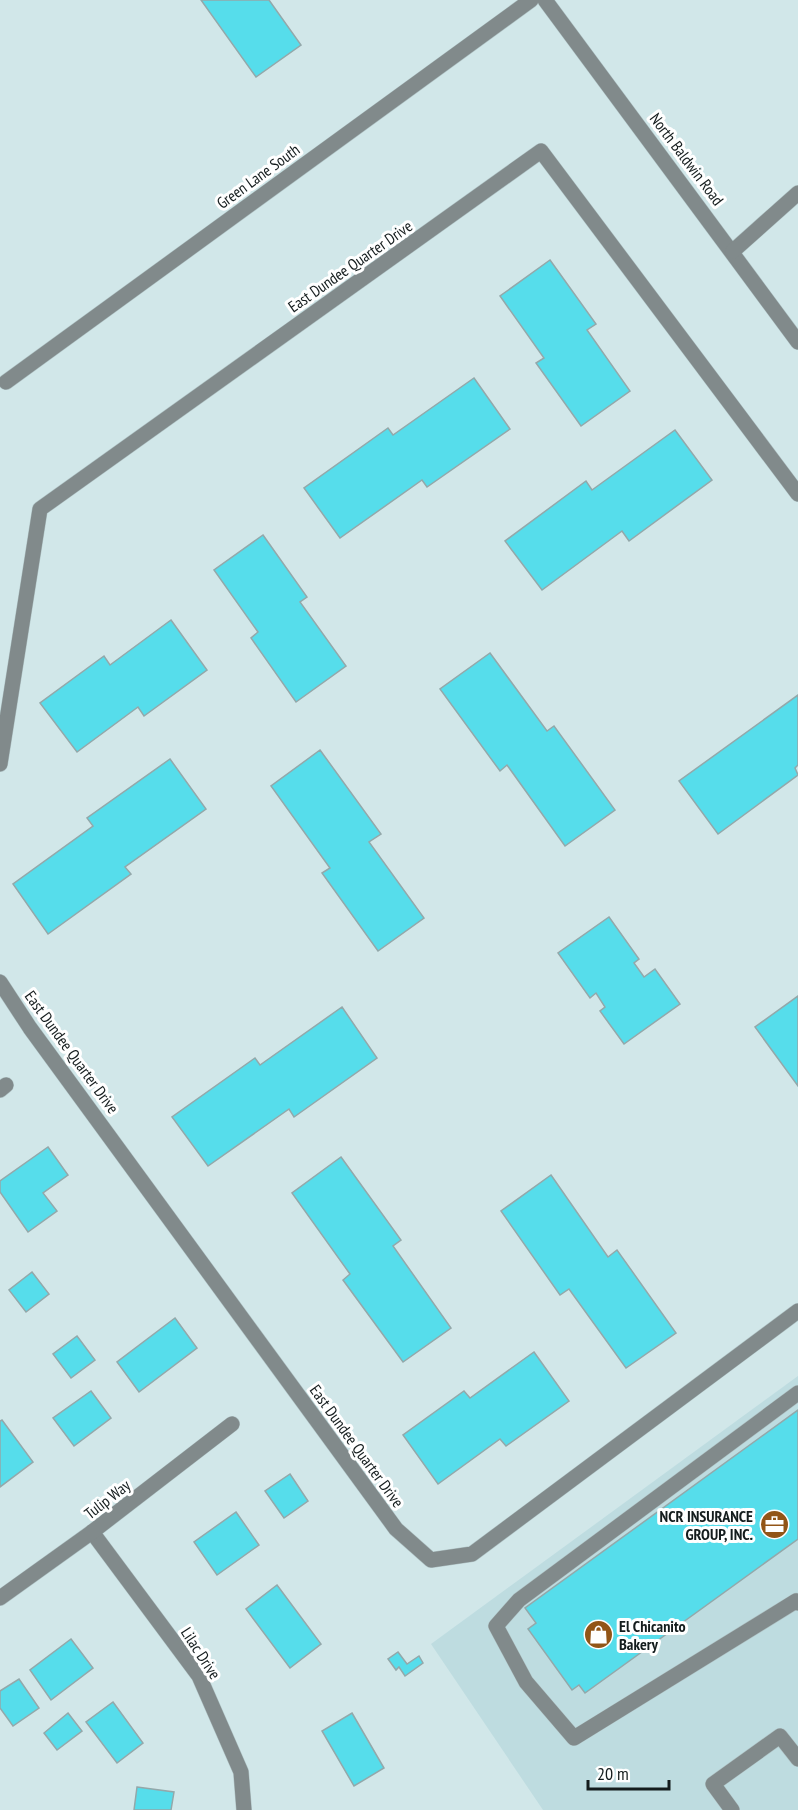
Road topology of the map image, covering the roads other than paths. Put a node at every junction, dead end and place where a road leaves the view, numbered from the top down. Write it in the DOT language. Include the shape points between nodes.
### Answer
graph roads {
  1 [pos="531,0"];
  2 [pos="545,0"];
  3 [pos="798,193"];
  4 [pos="733,251"];
  5 [pos="798,342"];
  6 [pos="6,382"];
  7 [pos="798,494"];
  8 [pos="0,764"];
  9 [pos="0,982"];
  10 [pos="798,1311"];
  11 [pos="798,1393"];
  12 [pos="232,1424"];
  13 [pos="93,1532"];
  14 [pos="0,1598"];
  15 [pos="797,1601"];
  16 [pos="798,1759"];
  17 [pos="244,1810"];
  18 [pos="732,1810"];
  1 -- 6 [label="street, Green Lane South"];
  2 -- 4 [label="street, North Baldwin Road"];
  3 -- 4 [label="street"];
  4 -- 5 [label="street, North Baldwin Road"];
  7 -- 8 [label="street, East Dundee Quarter Drive" via="541,152 40,509"];
  9 -- 10 [label="street, East Dundee Quarter Drive" via="396,1529 431,1560 472,1554"];
  11 -- 15 [label="street" via="519,1599 496,1626 526,1682 574,1738"];
  12 -- 13 [label="street, Tulip Way"];
  13 -- 14 [label="street, Tulip Way"];
  13 -- 17 [label="street, Lilac Drive" via="199,1676 241,1772"];
  16 -- 18 [label="street" via="780,1736 713,1784"];
}
